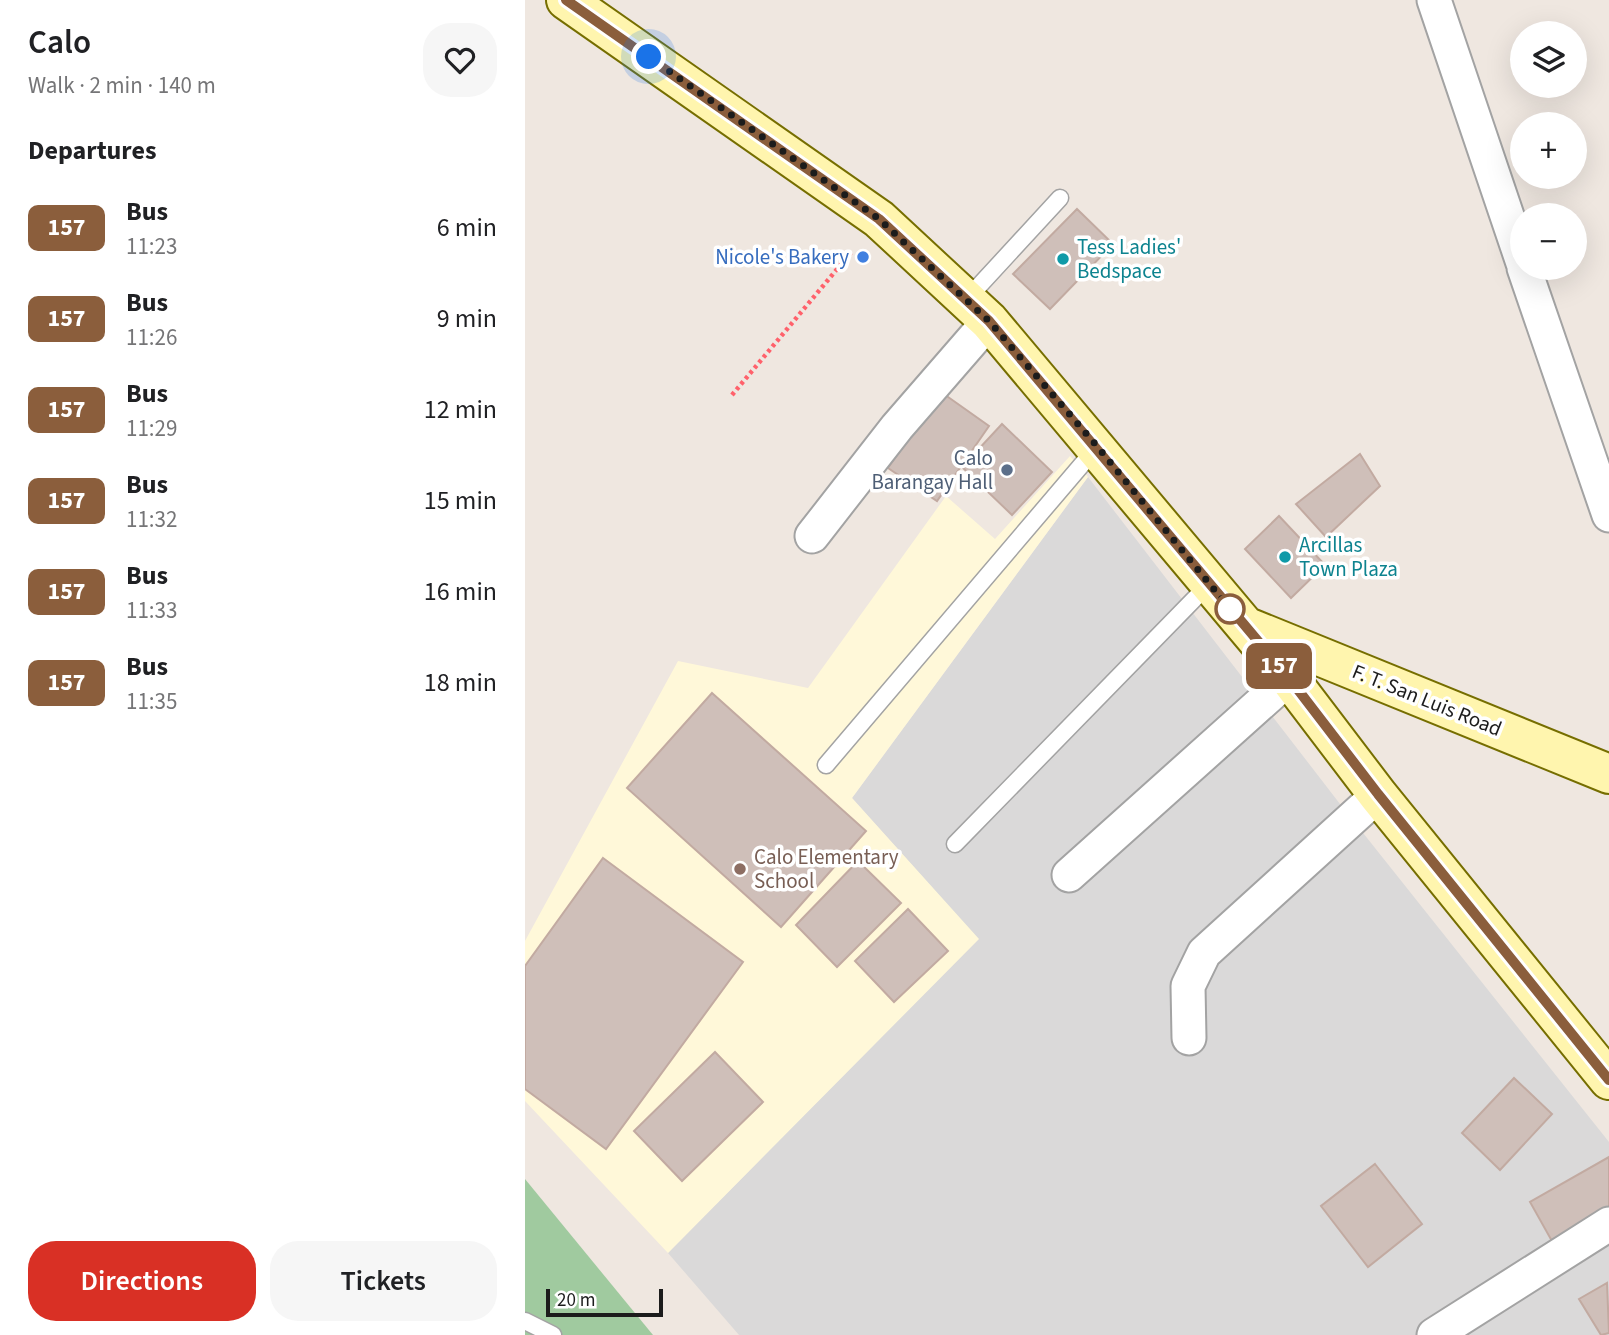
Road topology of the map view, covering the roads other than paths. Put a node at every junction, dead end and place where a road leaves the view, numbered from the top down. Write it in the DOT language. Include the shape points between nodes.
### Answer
graph roads {
  1 [pos="566,0"];
  2 [pos="1434,0"];
  3 [pos="1060,198"];
  4 [pos="1510,226"];
  5 [pos="1528,280"];
  6 [pos="977,311"];
  7 [pos="1097,446"];
  8 [pos="1609,515"];
  9 [pos="812,536"];
  10 [pos="1208,585"];
  11 [pos="1245,626"];
  12 [pos="1289,678"];
  13 [pos="826,765"];
  14 [pos="1609,774"];
  15 [pos="1378,794"];
  16 [pos="955,844"];
  17 [pos="1069,874"];
  18 [pos="1189,1038"];
  19 [pos="1609,1080"];
  20 [pos="1609,1224"];
  21 [pos="525,1321"];
  22 [pos="553,1335"];
  23 [pos="1434,1335"];
  1 -- 6 [label="main road" via="879,219"];
  2 -- 4 [label="street"];
  3 -- 6 [label="lane"];
  5 -- 8 [label="street"];
  6 -- 7 [label="main road"];
  6 -- 9 [label="street" via="897,427"];
  7 -- 10 [label="main road"];
  7 -- 13 [label="lane"];
  10 -- 11 [label="main road"];
  10 -- 16 [label="lane"];
  11 -- 12 [label="main road"];
  11 -- 14 [label="main road, F. T. San Luis Road"];
  12 -- 15 [label="main road"];
  12 -- 17 [label="street"];
  15 -- 18 [label="street" via="1204,953 1188,986"];
  15 -- 19 [label="main road"];
  20 -- 23 [label="street"];
  21 -- 22 [label="lane"];
}
